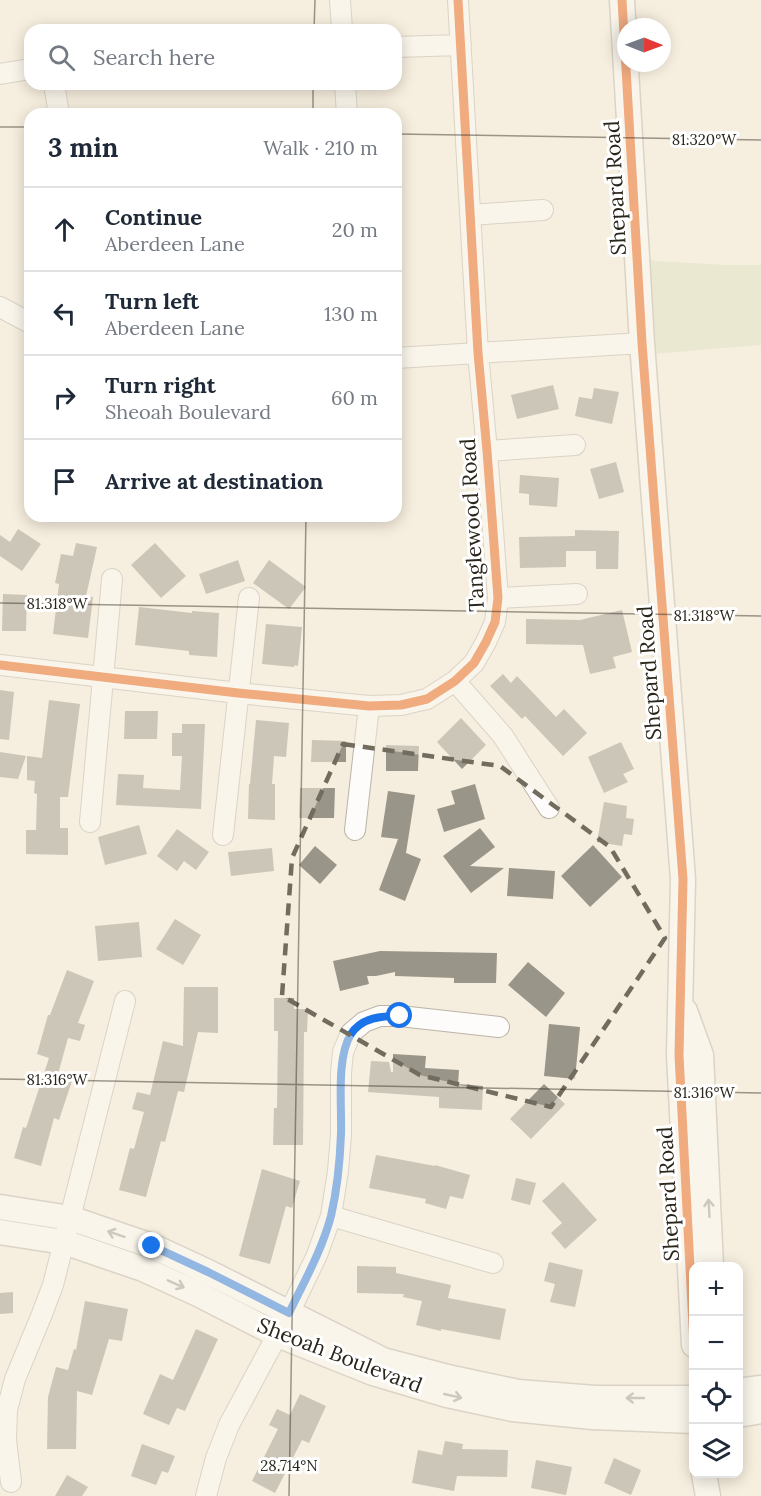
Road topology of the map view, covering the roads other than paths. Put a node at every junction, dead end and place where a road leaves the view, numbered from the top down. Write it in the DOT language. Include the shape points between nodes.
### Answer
graph roads {
  1 [pos="340,0"];
  2 [pos="458,0"];
  3 [pos="622,0"];
  4 [pos="342,24"];
  5 [pos="461,45"];
  6 [pos="402,47"];
  7 [pos="24,70"];
  8 [pos="0,74"];
  9 [pos="55,90"];
  10 [pos="345,90"];
  11 [pos="58,108"];
  12 [pos="347,108"];
  13 [pos="543,210"];
  14 [pos="470,215"];
  15 [pos="0,307"];
  16 [pos="24,320"];
  17 [pos="642,343"];
  18 [pos="478,353"];
  19 [pos="402,358"];
  20 [pos="575,445"];
  21 [pos="487,451"];
  22 [pos="112,579"];
  23 [pos="578,594"];
  24 [pos="249,598"];
  25 [pos="498,598"];
  26 [pos="0,665"];
  27 [pos="103,677"];
  28 [pos="455,681"];
  29 [pos="238,693"];
  30 [pos="369,706"];
  31 [pos="549,808"];
  32 [pos="90,822"];
  33 [pos="355,830"];
  34 [pos="223,835"];
  35 [pos="681,999"];
  36 [pos="125,1001"];
  37 [pos="499,1027"];
  38 [pos="0,1207"];
  39 [pos="331,1216"];
  40 [pos="70,1218"];
  41 [pos="0,1232"];
  42 [pos="64,1242"];
  43 [pos="711,1262"];
  44 [pos="493,1263"];
  45 [pos="289,1313"];
  46 [pos="692,1316"];
  47 [pos="278,1335"];
  48 [pos="761,1388"];
  49 [pos="743,1390"];
  50 [pos="689,1398"];
  51 [pos="761,1412"];
  52 [pos="743,1414"];
  53 [pos="689,1421"];
  54 [pos="11,1482"];
  55 [pos="206,1496"];
  1 -- 4 [label="street"];
  2 -- 5 [label="street, Tanglewood Road"];
  3 -- 17 [label="street, Shepard Road"];
  5 -- 6 [label="street"];
  5 -- 14 [label="street, Tanglewood Road"];
  7 -- 8 [label="street"];
  9 -- 11 [label="street"];
  10 -- 12 [label="street"];
  13 -- 14 [label="street"];
  14 -- 18 [label="street, Tanglewood Road"];
  15 -- 16 [label="street"];
  17 -- 18 [label="street"];
  17 -- 35 [label="street, Shepard Road" via="683,879"];
  18 -- 19 [label="street"];
  18 -- 21 [label="street, Tanglewood Road"];
  20 -- 21 [label="street"];
  21 -- 25 [label="street, Tanglewood Road"];
  22 -- 27 [label="street"];
  23 -- 25 [label="street"];
  24 -- 29 [label="street"];
  25 -- 28 [label="street, Tanglewood Road" via="495,622 486,642 474,663"];
  26 -- 27 [label="street, Tanglewood Road"];
  27 -- 29 [label="street, Tanglewood Road"];
  27 -- 32 [label="street"];
  28 -- 30 [label="street, Tanglewood Road" via="426,699"];
  28 -- 31 [label="street" via="503,736"];
  29 -- 30 [label="street, Tanglewood Road"];
  29 -- 34 [label="street"];
  30 -- 33 [label="street"];
  43 -- 35 [label="street, Shepard Road, one-way" via="701,1055"];
  35 -- 46 [label="street, Shepard Road" via="679,1055"];
  36 -- 40 [label="street"];
  37 -- 39 [label="street" via="380,1016 351,1033 343,1052 341,1135"];
  38 -- 40 [label="street, Sheoah Boulevard"];
  39 -- 44 [label="street"];
  39 -- 45 [label="street"];
  40 -- 42 [label="street"];
  45 -- 40 [label="street, Sheoah Boulevard, one-way" via="152,1246"];
  41 -- 42 [label="street, Sheoah Boulevard"];
  42 -- 47 [label="street, Sheoah Boulevard, one-way" via="143,1269"];
  42 -- 54 [label="street" via="53,1285 15,1379 7,1410"];
  45 -- 47 [label="street"];
  50 -- 45 [label="street, Sheoah Boulevard, one-way" via="595,1398 518,1392 383,1360"];
  47 -- 53 [label="street, Sheoah Boulevard, one-way" via="374,1372 502,1407 593,1417"];
  47 -- 55 [label="street" via="229,1425"];
  48 -- 49 [label="street"];
  51 -- 52 [label="street"];
}
